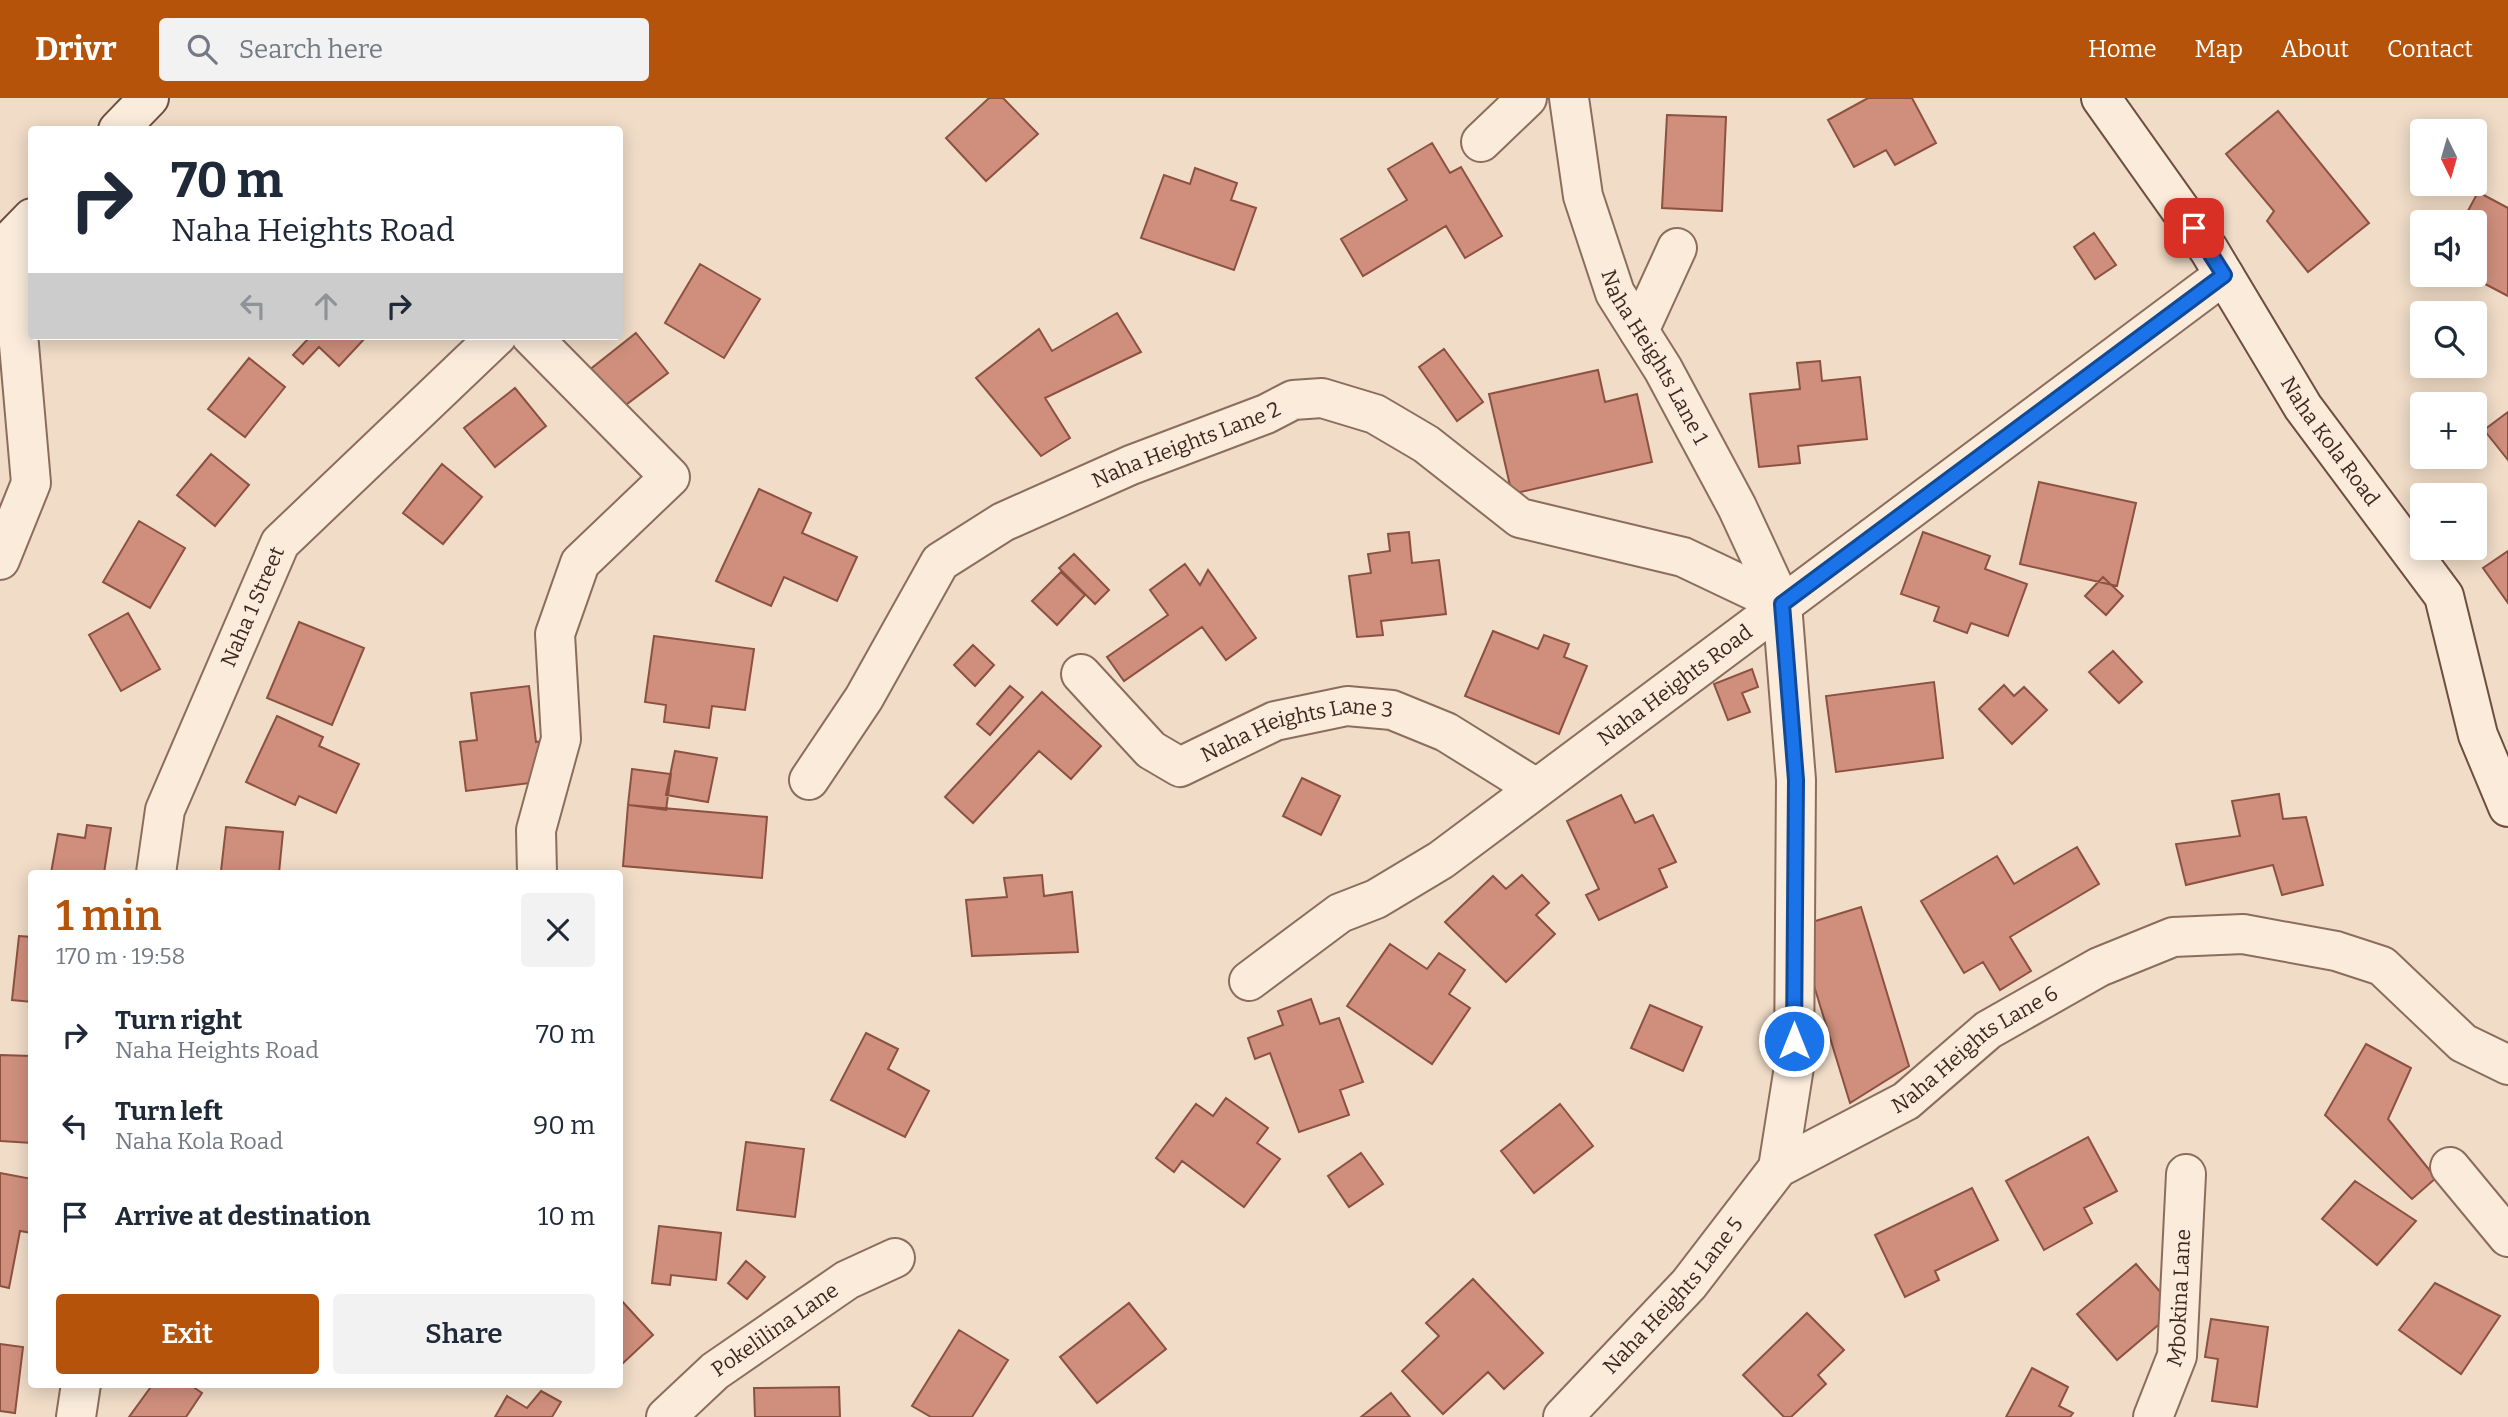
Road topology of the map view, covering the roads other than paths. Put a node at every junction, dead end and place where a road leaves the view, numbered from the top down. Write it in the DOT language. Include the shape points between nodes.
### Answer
graph roads {
  1 [pos="149,98"];
  2 [pos="1527,98"];
  3 [pos="1569,98"];
  4 [pos="2101,98"];
  5 [pos="122,126"];
  6 [pos="1481,142"];
  7 [pos="14,237"];
  8 [pos="1677,248"];
  9 [pos="2224,275"];
  10 [pos="1639,331"];
  11 [pos="492,340"];
  12 [pos="535,340"];
  13 [pos="0,560"];
  14 [pos="1782,604"];
  15 [pos="1081,674"];
  16 [pos="809,780"];
  17 [pos="1536,788"];
  18 [pos="2508,807"];
  19 [pos="156,870"];
  20 [pos="537,870"];
  21 [pos="1249,981"];
  22 [pos="2508,1066"];
  23 [pos="2450,1167"];
  24 [pos="1778,1168"];
  25 [pos="2186,1174"];
  26 [pos="2508,1237"];
  27 [pos="895,1258"];
  28 [pos="80,1388"];
  29 [pos="76,1417"];
  30 [pos="666,1417"];
  31 [pos="1563,1417"];
  32 [pos="2153,1417"];
  1 -- 5 [label="street"];
  2 -- 6 [label="street"];
  3 -- 10 [label="street, Naha Heights Lane 1" via="1583,197 1615,293"];
  4 -- 9 [label="street, Naha Kola Road"];
  7 -- 13 [label="street" via="31,483"];
  8 -- 10 [label="street"];
  9 -- 14 [label="street, Naha Heights Road"];
  9 -- 18 [label="street, Naha Kola Road" via="2303,407 2444,596 2478,735"];
  10 -- 14 [label="street, Naha Heights Lane 1" via="1737,507"];
  11 -- 19 [label="street, Naha 1 Street" via="279,543 165,810"];
  12 -- 20 [label="street" via="670,478 580,563 555,634 561,739 536,830"];
  14 -- 16 [label="street, Naha Heights Lane 2" via="1683,557 1520,517 1426,444 1375,414 1322,398 1293,400 1003,522 940,562 864,698"];
  14 -- 17 [label="street, Naha Heights Road"];
  14 -- 24 [label="street" via="1796,807 1794,1067"];
  15 -- 17 [label="street, Naha Heights Lane 3" via="1152,750 1180,766 1275,721 1347,706 1392,710 1446,732"];
  17 -- 21 [label="street, Naha Heights Road" via="1441,860 1376,899 1340,913"];
  22 -- 24 [label="street, Naha Heights Lane 6" via="2463,1043 2382,966 2336,951 2243,934 2174,937 2099,967 1989,1030 1906,1101"];
  23 -- 26 [label="street"];
  24 -- 31 [label="street, Naha Heights Lane 5" via="1689,1284"];
  25 -- 32 [label="street, Mbokina Lane" via="2177,1356"];
  27 -- 30 [label="street, Pokelilina Lane" via="836,1287 716,1371"];
  28 -- 29 [label="street"];
}
